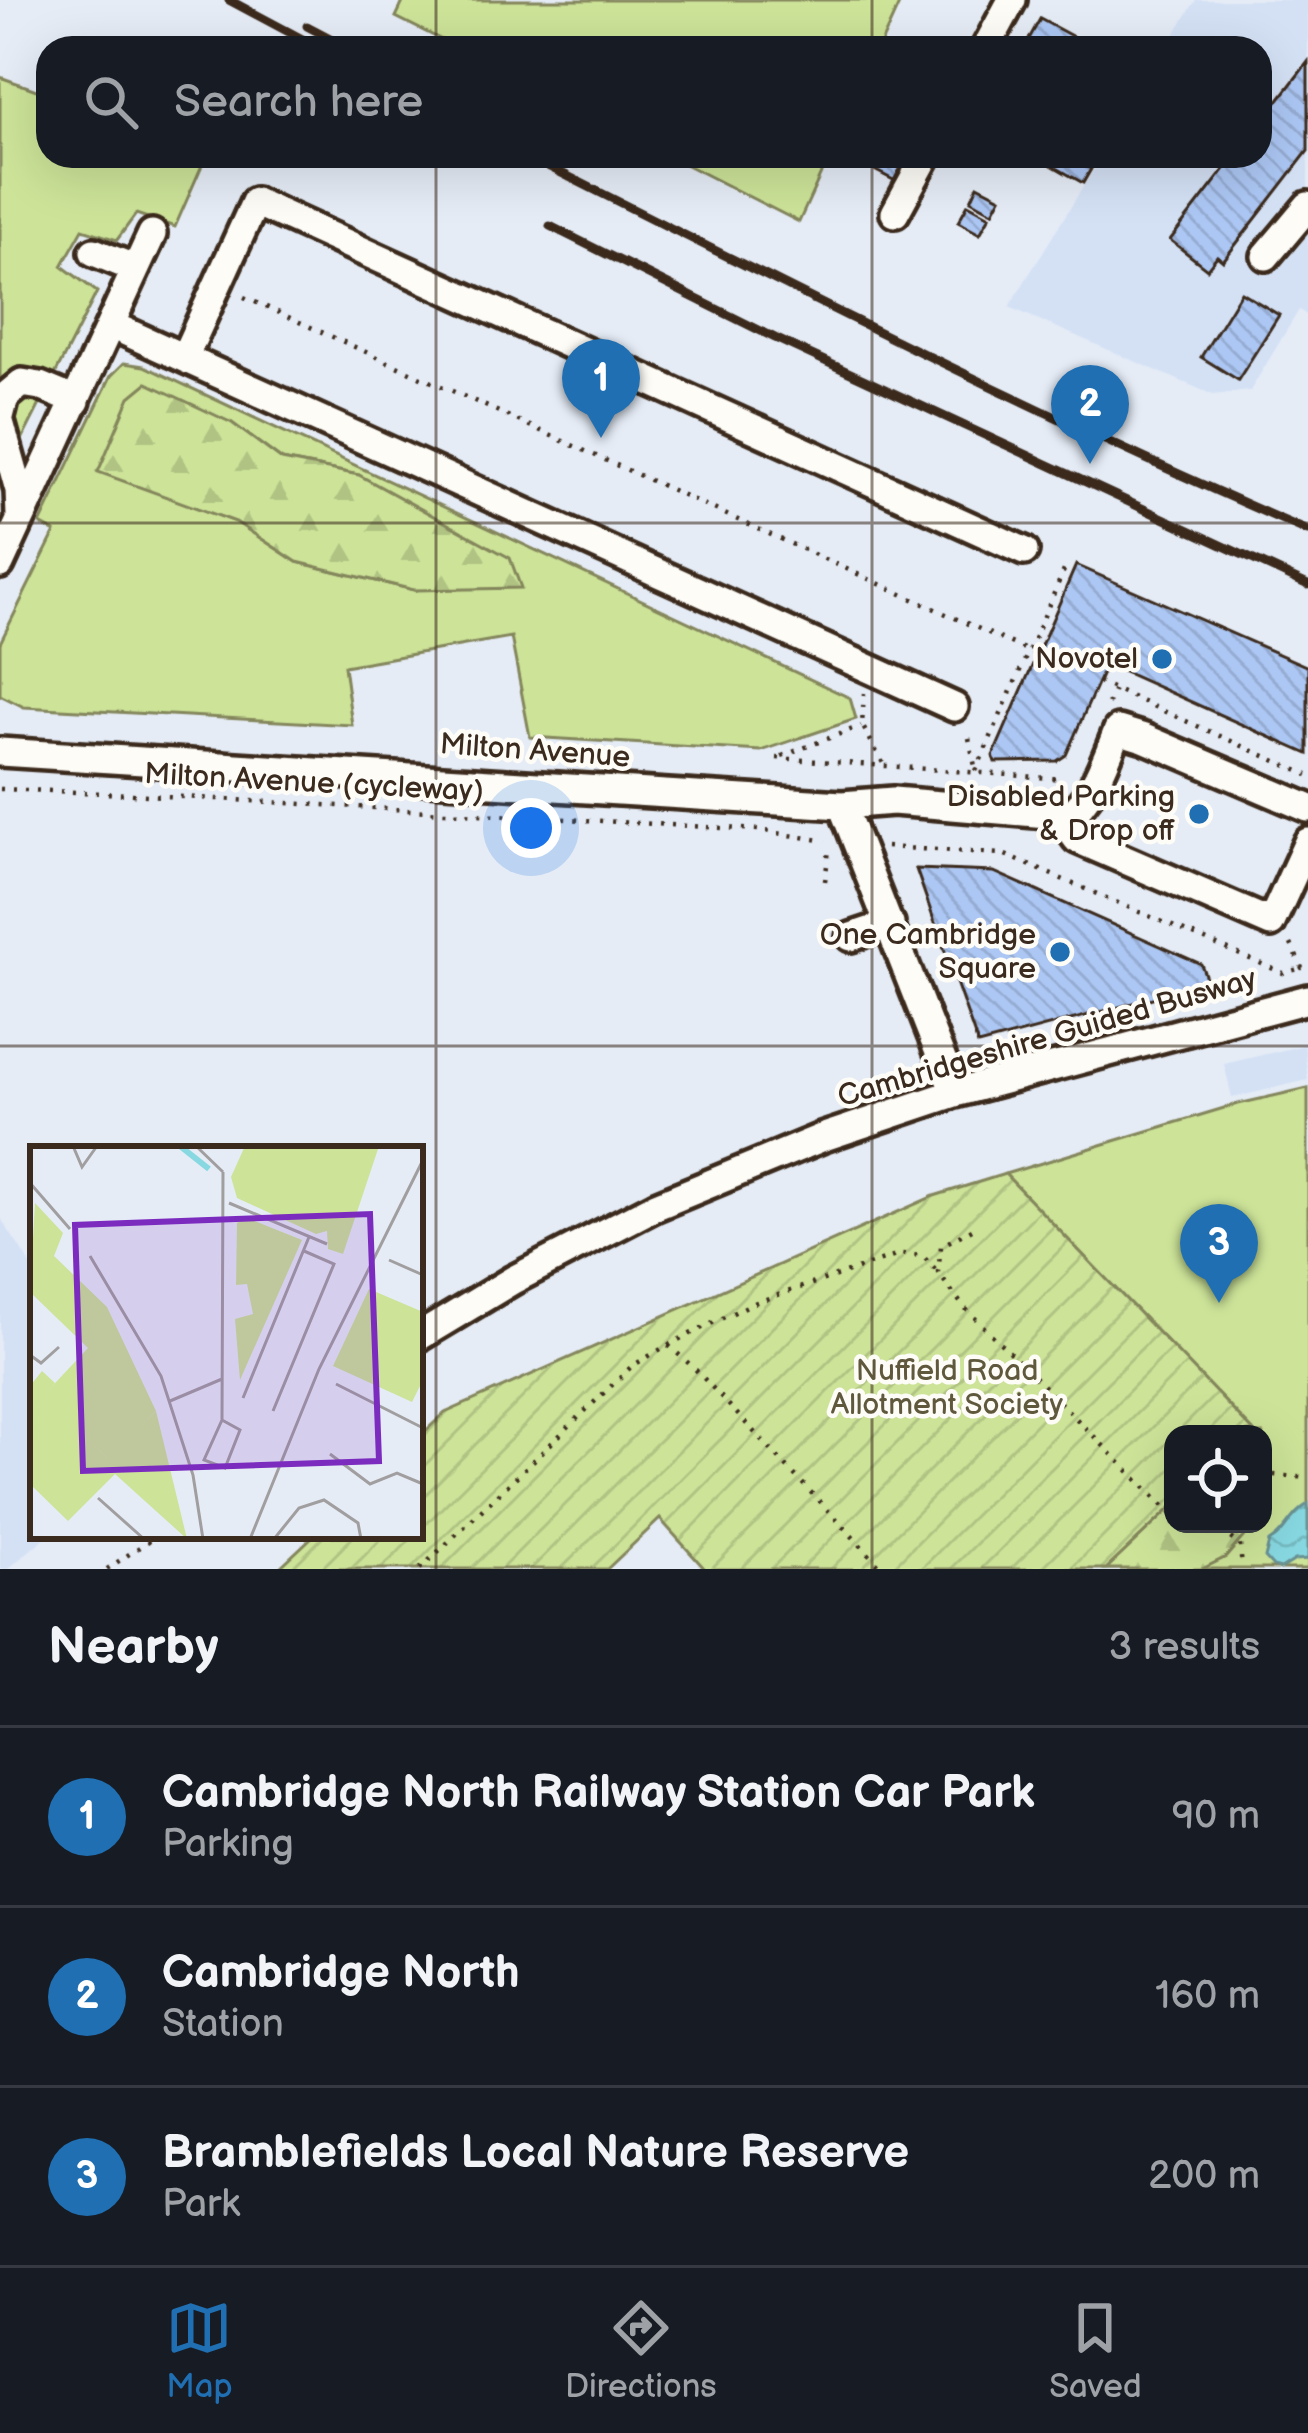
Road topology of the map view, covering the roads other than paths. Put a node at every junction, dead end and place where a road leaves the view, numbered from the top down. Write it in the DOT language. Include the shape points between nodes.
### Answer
graph roads {
  1 [pos="1012,0"];
  2 [pos="992,36"];
  3 [pos="919,168"];
  4 [pos="1308,206"];
  5 [pos="895,213"];
  6 [pos="152,234"];
  7 [pos="94,252"];
  8 [pos="1266,256"];
  9 [pos="136,269"];
  10 [pos="111,325"];
  11 [pos="184,358"];
  12 [pos="76,401"];
  13 [pos="0,420"];
  14 [pos="20,520"];
  15 [pos="1024,550"];
  16 [pos="0,564"];
  17 [pos="954,707"];
  18 [pos="0,752"];
  19 [pos="842,805"];
  20 [pos="1308,808"];
  21 [pos="1064,821"];
  22 [pos="1308,842"];
  23 [pos="890,924"];
  24 [pos="851,938"];
  25 [pos="1308,999"];
  26 [pos="955,1093"];
  27 [pos="423,1334"];
  1 -- 2 [label="street"];
  3 -- 5 [label="street"];
  4 -- 8 [label="street"];
  6 -- 9 [label="street"];
  7 -- 9 [label="street"];
  9 -- 10 [label="street"];
  10 -- 11 [label="street"];
  10 -- 12 [label="street"];
  11 -- 15 [label="street" via="255,202"];
  11 -- 17 [label="street"];
  12 -- 13 [label="street" via="22,383 5,397"];
  12 -- 14 [label="street"];
  13 -- 14 [label="street"];
  14 -- 16 [label="street"];
  18 -- 19 [label="street, Milton Avenue"];
  19 -- 21 [label="street, Milton Avenue" via="893,801"];
  19 -- 23 [label="street"];
  20 -- 21 [label="street" via="1118,730 1097,782"];
  21 -- 22 [label="street" via="1077,839 1271,923"];
  23 -- 24 [label="street"];
  23 -- 26 [label="street"];
  25 -- 26 [label="street, Cambridgeshire Guided Busway"];
  26 -- 27 [label="street, Cambridgeshire Guided Busway" via="656,1206"];
}
